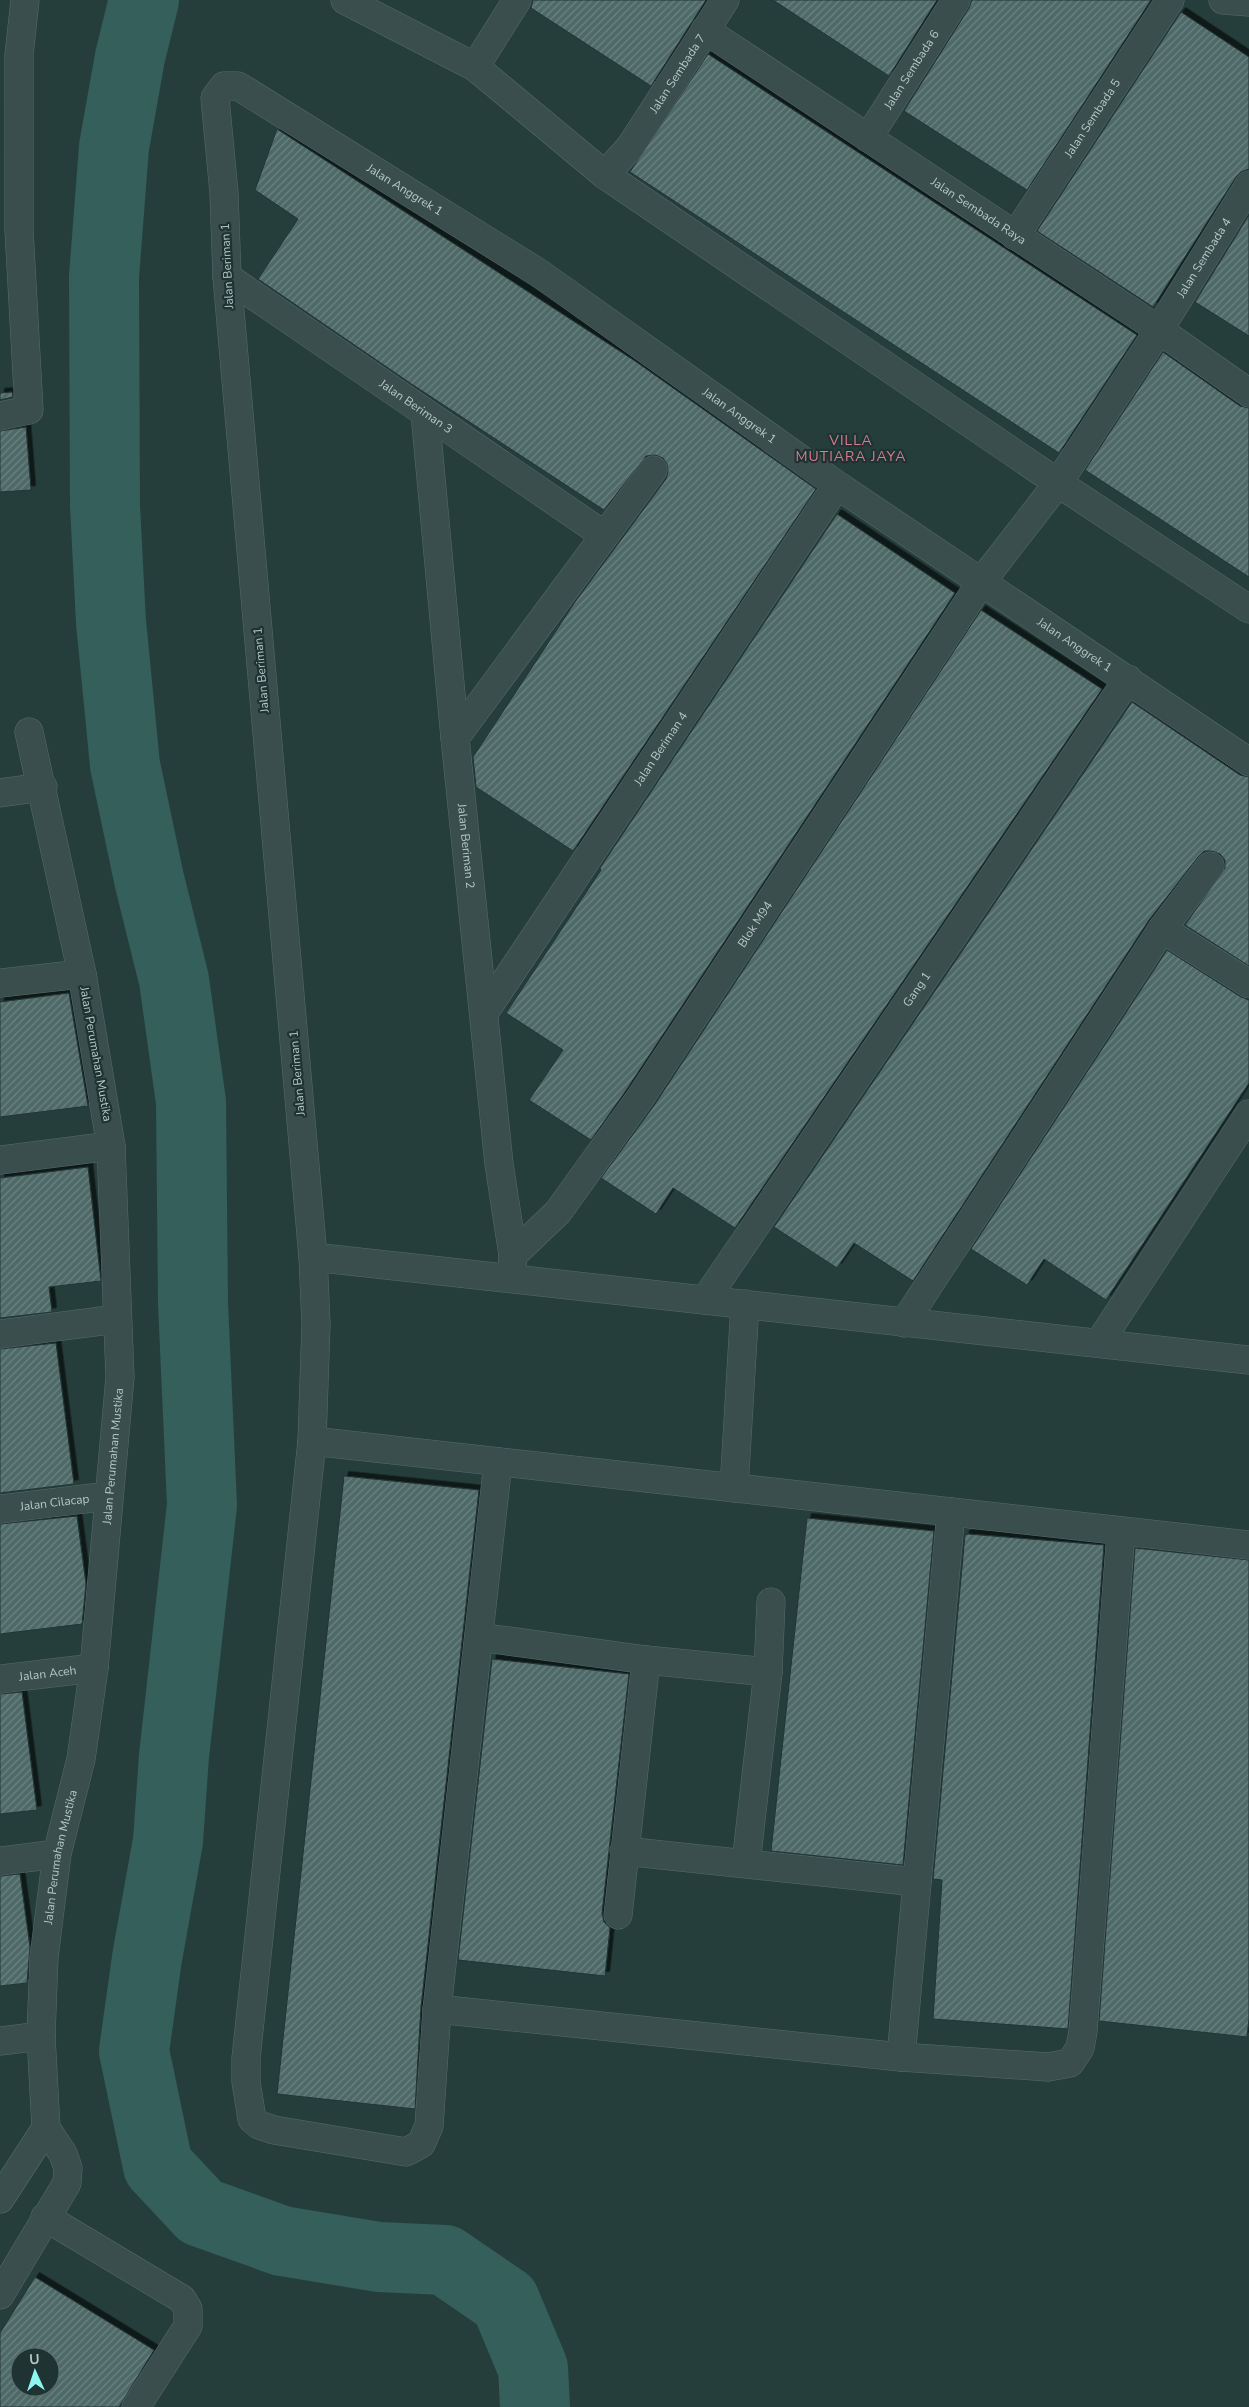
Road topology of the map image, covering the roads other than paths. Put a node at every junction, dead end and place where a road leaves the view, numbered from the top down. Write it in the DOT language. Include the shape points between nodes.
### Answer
graph roads {
  1 [pos="25,0"];
  2 [pos="345,0"];
  3 [pos="517,0"];
  4 [pos="725,0"];
  5 [pos="956,0"];
  6 [pos="1170,0"];
  7 [pos="1223,0"];
  8 [pos="1249,2"];
  9 [pos="705,30"];
  10 [pos="10,56"];
  11 [pos="475,68"];
  12 [pos="224,86"];
  13 [pos="868,138"];
  14 [pos="605,175"];
  15 [pos="1249,186"];
  16 [pos="9,231"];
  17 [pos="1015,236"];
  18 [pos="227,277"];
  19 [pos="1159,330"];
  20 [pos="1249,393"];
  21 [pos="425,413"];
  22 [pos="0,416"];
  23 [pos="653,470"];
  24 [pos="1058,483"];
  25 [pos="837,484"];
  26 [pos="604,535"];
  27 [pos="982,581"];
  28 [pos="1249,609"];
  29 [pos="1128,679"];
  30 [pos="30,732"];
  31 [pos="455,738"];
  32 [pos="1249,762"];
  33 [pos="43,788"];
  34 [pos="0,793"];
  35 [pos="1210,866"];
  36 [pos="1162,929"];
  37 [pos="82,974"];
  38 [pos="0,983"];
  39 [pos="1249,984"];
  40 [pos="484,1013"];
  41 [pos="1249,1114"];
  42 [pos="111,1146"];
  43 [pos="0,1160"];
  44 [pos="313,1257"];
  45 [pos="512,1267"];
  46 [pos="705,1300"];
  47 [pos="745,1304"];
  48 [pos="117,1319"];
  49 [pos="904,1323"];
  50 [pos="0,1334"];
  51 [pos="1099,1343"];
  52 [pos="1249,1360"];
  53 [pos="312,1441"];
  54 [pos="498,1462"];
  55 [pos="734,1488"];
  56 [pos="109,1496"];
  57 [pos="0,1509"];
  58 [pos="951,1512"];
  59 [pos="1121,1531"];
  60 [pos="1249,1546"];
  61 [pos="771,1602"];
  62 [pos="479,1637"];
  63 [pos="646,1660"];
  64 [pos="94,1668"];
  65 [pos="768,1672"];
  66 [pos="0,1679"];
  67 [pos="624,1851"];
  68 [pos="57,1854"];
  69 [pos="0,1861"];
  70 [pos="746,1863"];
  71 [pos="917,1882"];
  72 [pos="618,1915"];
  73 [pos="437,2009"];
  74 [pos="41,2036"];
  75 [pos="0,2041"];
  76 [pos="901,2057"];
  77 [pos="46,2128"];
  78 [pos="0,2199"];
  79 [pos="45,2217"];
  80 [pos="0,2294"];
  81 [pos="136,2407"];
  1 -- 10 [label="street"];
  2 -- 11 [label="street"];
  3 -- 11 [label="street"];
  4 -- 9 [label="street, Jalan Sembada 7"];
  5 -- 13 [label="street, Jalan Sembada 6"];
  6 -- 17 [label="street, Jalan Sembada 5"];
  7 -- 8 [label="street"];
  9 -- 13 [label="street, Jalan Sembada Raya"];
  9 -- 14 [label="street, Jalan Sembada 7" via="630,147"];
  10 -- 16 [label="street"];
  11 -- 14 [label="street"];
  12 -- 18 [label="street, Jalan Beriman 1" via="215,98 224,193"];
  12 -- 25 [label="street, Jalan Anggrek 1" via="238,86 538,273"];
  13 -- 17 [label="street, Jalan Sembada Raya"];
  14 -- 24 [label="street"];
  15 -- 19 [label="street, Jalan Sembada 4"];
  16 -- 22 [label="street" via="29,410"];
  17 -- 19 [label="street, Jalan Sembada Raya"];
  18 -- 21 [label="street, Jalan Beriman 3"];
  18 -- 44 [label="street, Jalan Beriman 1"];
  19 -- 20 [label="street, Jalan Sembada Raya"];
  19 -- 24 [label="street, Jalan Sembada 4"];
  21 -- 26 [label="street, Jalan Beriman 3"];
  21 -- 31 [label="street, Jalan Beriman 2"];
  23 -- 26 [label="street"];
  24 -- 27 [label="street, Blok M94"];
  24 -- 28 [label="street"];
  25 -- 27 [label="street, Jalan Anggrek 1"];
  25 -- 40 [label="street, Jalan Beriman 4"];
  26 -- 31 [label="street"];
  27 -- 29 [label="street, Jalan Anggrek 1"];
  27 -- 45 [label="street, Blok M94" via="640,1098 558,1212"];
  29 -- 32 [label="street, Jalan Anggrek 1"];
  29 -- 46 [label="street, Gang 1"];
  30 -- 33 [label="street, Jalan Perumahan Mustika"];
  31 -- 40 [label="street, Jalan Beriman 2"];
  33 -- 34 [label="street"];
  33 -- 37 [label="street, Jalan Perumahan Mustika"];
  35 -- 36 [label="street"];
  36 -- 39 [label="street"];
  36 -- 49 [label="street"];
  37 -- 38 [label="street"];
  37 -- 42 [label="street, Jalan Perumahan Mustika"];
  40 -- 45 [label="street, Jalan Beriman 2"];
  41 -- 51 [label="street"];
  42 -- 43 [label="street"];
  42 -- 48 [label="street, Jalan Perumahan Mustika"];
  44 -- 45 [label="street"];
  44 -- 53 [label="street, Jalan Beriman 1" via="316,1324"];
  45 -- 46 [label="street"];
  46 -- 47 [label="street"];
  47 -- 49 [label="street"];
  47 -- 55 [label="street"];
  48 -- 50 [label="street"];
  48 -- 56 [label="street, Jalan Perumahan Mustika" via="120,1377"];
  49 -- 51 [label="street"];
  51 -- 52 [label="street"];
  53 -- 54 [label="street"];
  53 -- 73 [label="street, Jalan Beriman 1" via="246,2058 252,2119 274,2130 406,2152 421,2144 429,2126"];
  54 -- 55 [label="street"];
  54 -- 62 [label="street"];
  55 -- 58 [label="street"];
  56 -- 57 [label="street, Jalan Cilacap"];
  56 -- 64 [label="street, Jalan Perumahan Mustika"];
  58 -- 59 [label="street"];
  58 -- 71 [label="street"];
  59 -- 60 [label="street"];
  59 -- 76 [label="street" via="1080,2048 1070,2063 1048,2067"];
  61 -- 65 [label="street"];
  62 -- 63 [label="street"];
  62 -- 73 [label="street"];
  63 -- 65 [label="street"];
  63 -- 67 [label="street"];
  64 -- 66 [label="street, Jalan Aceh"];
  64 -- 68 [label="street, Jalan Perumahan Mustika" via="81,1759"];
  65 -- 70 [label="street"];
  67 -- 70 [label="street"];
  67 -- 72 [label="street"];
  68 -- 69 [label="street"];
  68 -- 74 [label="street, Jalan Perumahan Mustika" via="44,1957"];
  70 -- 71 [label="street"];
  71 -- 76 [label="street"];
  73 -- 76 [label="street"];
  74 -- 75 [label="street"];
  74 -- 77 [label="street, Jalan Perumahan Mustika"];
  77 -- 78 [label="street"];
  77 -- 79 [label="street, Jalan Perumahan Mustika" via="68,2168 67,2184"];
  79 -- 80 [label="street, Jalan Perumahan Mustika"];
  79 -- 81 [label="street" via="182,2299 188,2309 188,2326"];
}
